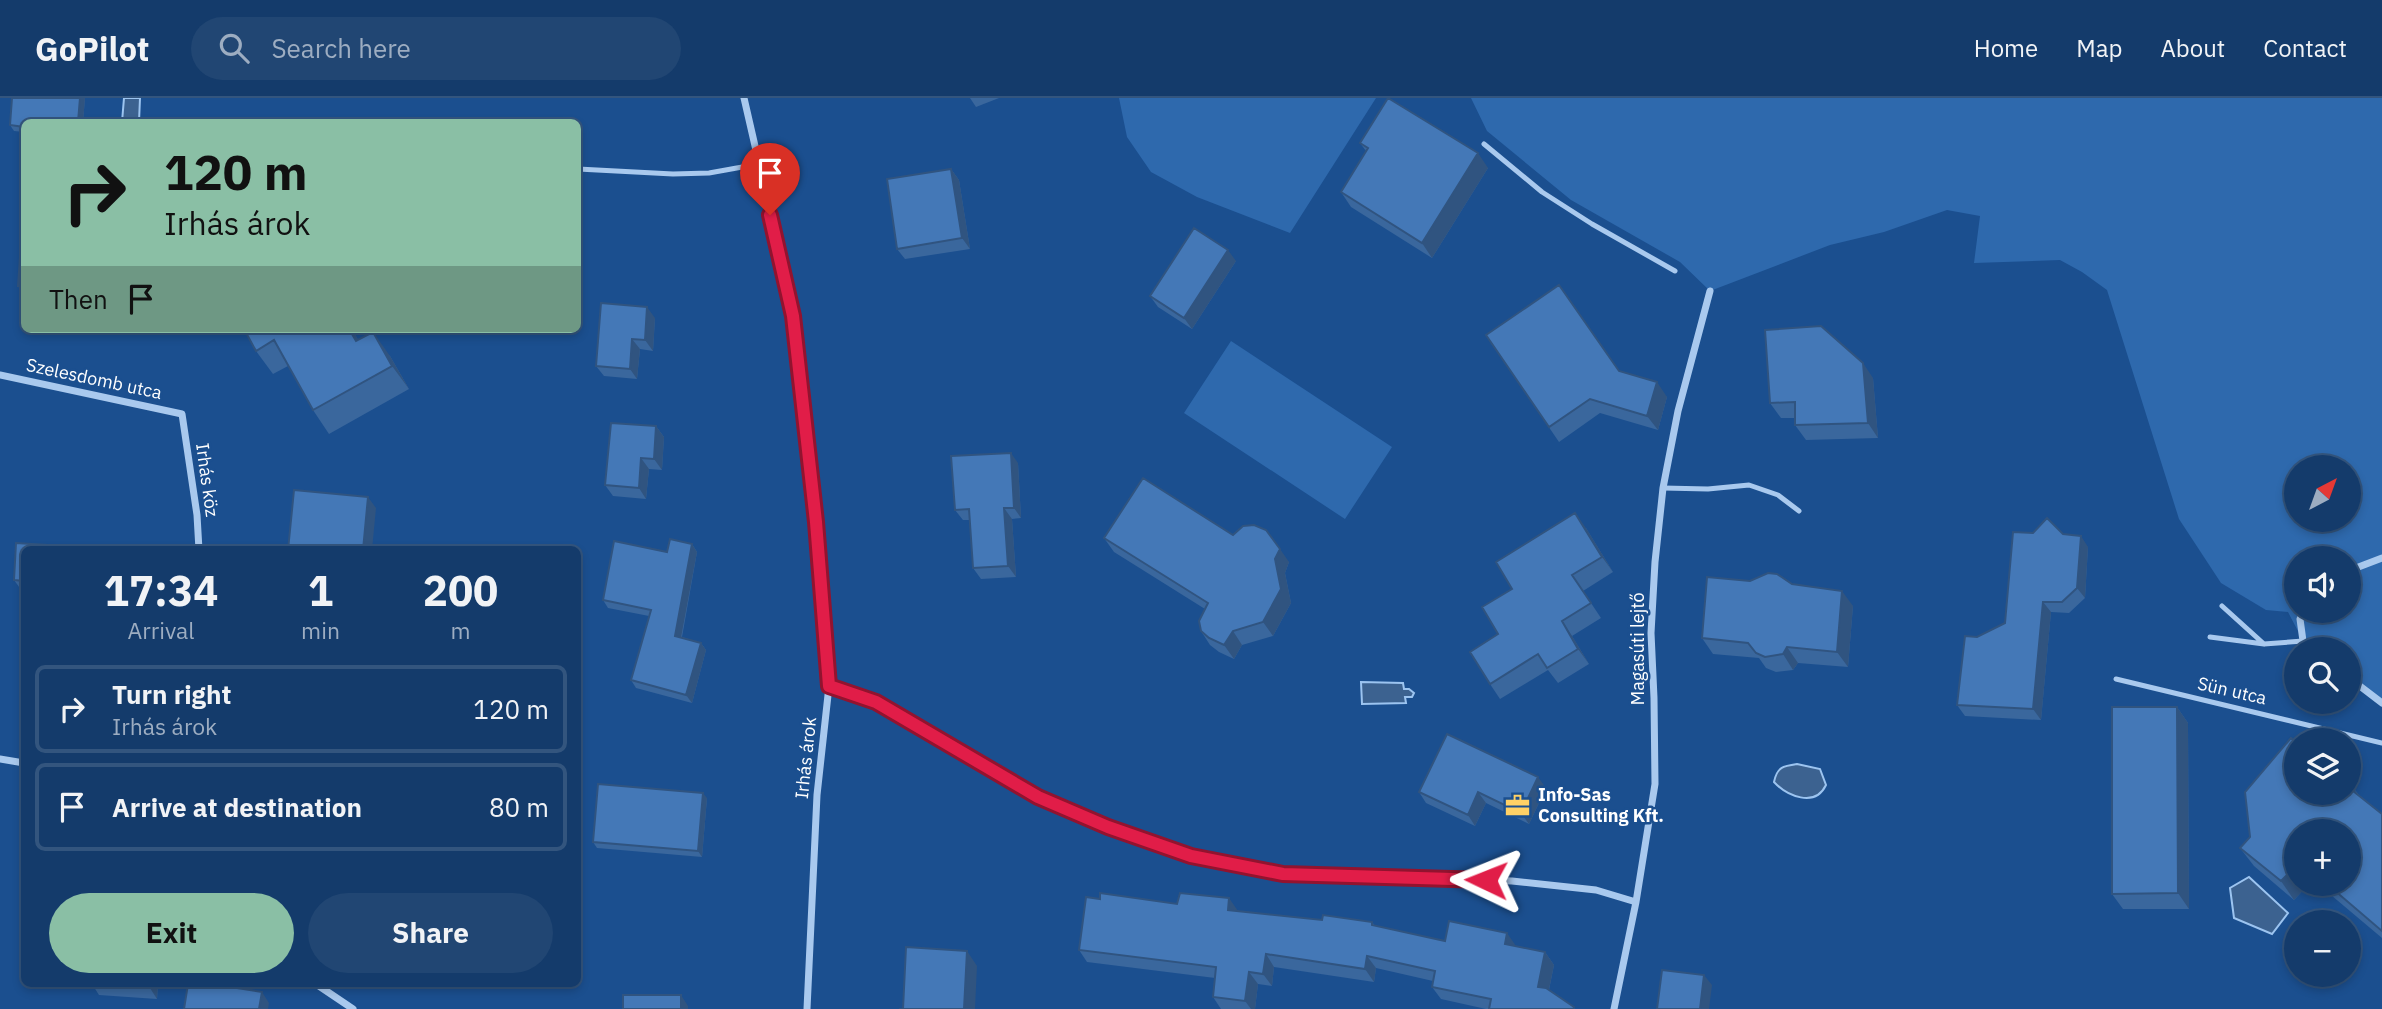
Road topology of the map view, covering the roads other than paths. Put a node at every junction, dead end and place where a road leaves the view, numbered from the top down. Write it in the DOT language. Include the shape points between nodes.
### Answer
graph roads {
  1 [pos="744,98"];
  2 [pos="1484,144"];
  3 [pos="759,164"];
  4 [pos="581,169"];
  5 [pos="1675,271"];
  6 [pos="1710,291"];
  7 [pos="0,375"];
  8 [pos="182,414"];
  9 [pos="1663,488"];
  10 [pos="1799,511"];
  11 [pos="199,546"];
  12 [pos="2382,558"];
  13 [pos="2361,566"];
  14 [pos="2222,606"];
  15 [pos="2210,638"];
  16 [pos="2284,642"];
  17 [pos="2263,644"];
  18 [pos="2116,679"];
  19 [pos="829,686"];
  20 [pos="2361,687"];
  21 [pos="2382,703"];
  22 [pos="2382,743"];
  23 [pos="0,759"];
  24 [pos="21,762"];
  25 [pos="1636,902"];
  26 [pos="320,987"];
  27 [pos="353,1009"];
  28 [pos="807,1009"];
  29 [pos="1614,1009"];
  1 -- 3 [label="street, Irhás árok"];
  2 -- 5 [label="lane" via="1542,192"];
  3 -- 4 [label="lane" via="709,173"];
  3 -- 19 [label="street, Irhás árok" via="793,316"];
  6 -- 9 [label="street, Magasúti lejtő"];
  7 -- 8 [label="street, Szelesdomb utca"];
  8 -- 11 [label="street, Irhás köz"];
  9 -- 10 [label="lane" via="1749,485 1778,495"];
  9 -- 25 [label="street, Magasúti lejtő" via="1651,633 1655,784"];
  12 -- 13 [label="street"];
  14 -- 17 [label="lane"];
  15 -- 17 [label="lane"];
  16 -- 17 [label="lane"];
  18 -- 22 [label="lane, Sün utca"];
  19 -- 25 [label="street" via="876,702 1038,797 1191,856 1283,874 1512,881 1596,890"];
  19 -- 28 [label="street, Irhás árok" via="817,795"];
  20 -- 21 [label="street"];
  23 -- 24 [label="street"];
  25 -- 29 [label="street, Magasúti lejtő"];
  26 -- 27 [label="street"];
}
